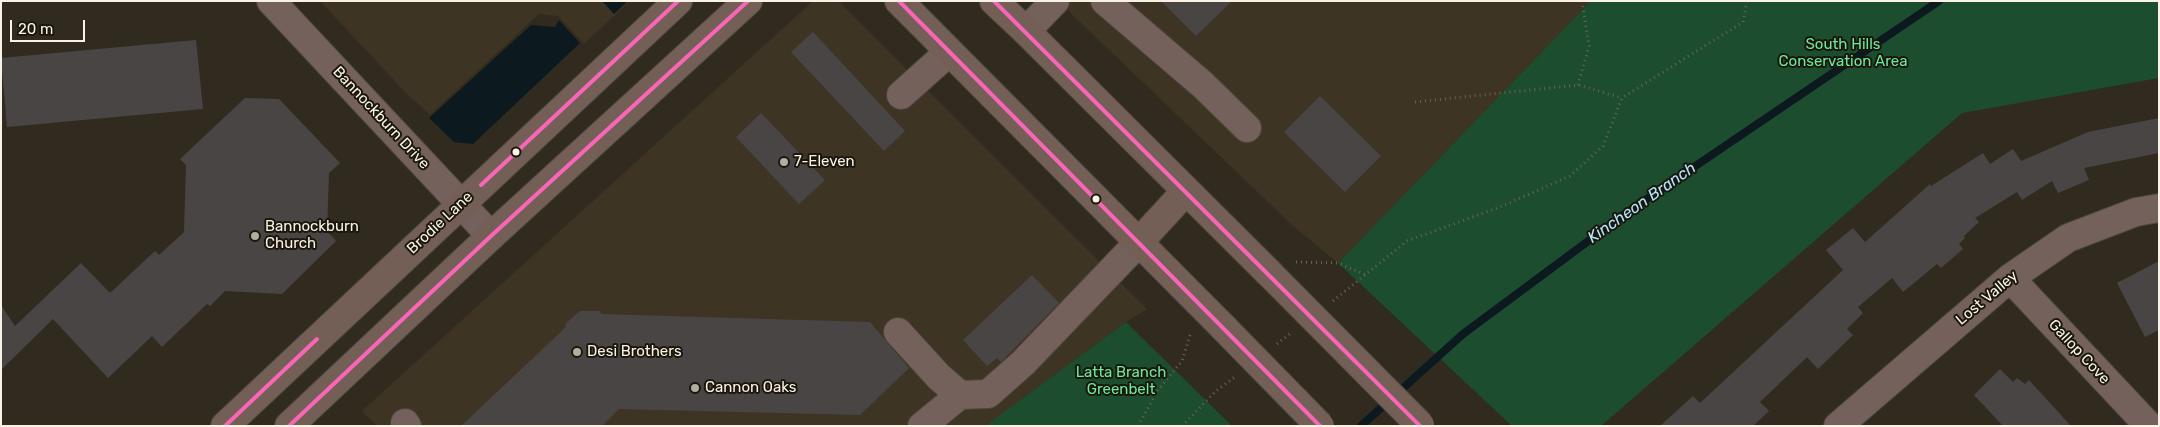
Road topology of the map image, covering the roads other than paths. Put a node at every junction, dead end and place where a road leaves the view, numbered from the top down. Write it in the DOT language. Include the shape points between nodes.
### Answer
graph roads {
  1 [pos="271,1"];
  2 [pos="678,1"];
  3 [pos="748,1"];
  4 [pos="899,1"];
  5 [pos="994,1"];
  6 [pos="1055,1"];
  7 [pos="1105,1"];
  8 [pos="1026,31"];
  9 [pos="949,52"];
  10 [pos="901,95"];
  11 [pos="1247,128"];
  12 [pos="1186,191"];
  13 [pos="461,203"];
  14 [pos="2159,208"];
  15 [pos="491,236"];
  16 [pos="1139,242"];
  17 [pos="2010,278"];
  18 [pos="898,332"];
  19 [pos="960,394"];
  20 [pos="1420,425"];
  21 [pos="225,426"];
  22 [pos="289,426"];
  23 [pos="922,426"];
  24 [pos="1320,426"];
  25 [pos="1838,426"];
  26 [pos="2150,426"];
  1 -- 13 [label="street, Bannockburn Drive"];
  2 -- 13 [label="main road, Brodie Lane"];
  3 -- 15 [label="main road"];
  4 -- 9 [label="main road"];
  5 -- 8 [label="main road"];
  6 -- 8 [label="street"];
  7 -- 11 [label="street"];
  8 -- 12 [label="main road"];
  9 -- 10 [label="street"];
  9 -- 16 [label="main road"];
  12 -- 16 [label="main road"];
  12 -- 20 [label="main road, bridge" via="1280,268"];
  13 -- 15 [label="street, Bannockburn Drive"];
  13 -- 21 [label="main road, Brodie Lane"];
  14 -- 17 [label="street, Lost Valley" via="2136,212 2068,238"];
  15 -- 22 [label="main road"];
  16 -- 19 [label="street" via="1023,363 988,394"];
  16 -- 24 [label="main road, bridge"];
  17 -- 25 [label="street, Lost Valley"];
  17 -- 26 [label="street, Gallop Cove"];
  18 -- 19 [label="street"];
  19 -- 23 [label="street"];
}
